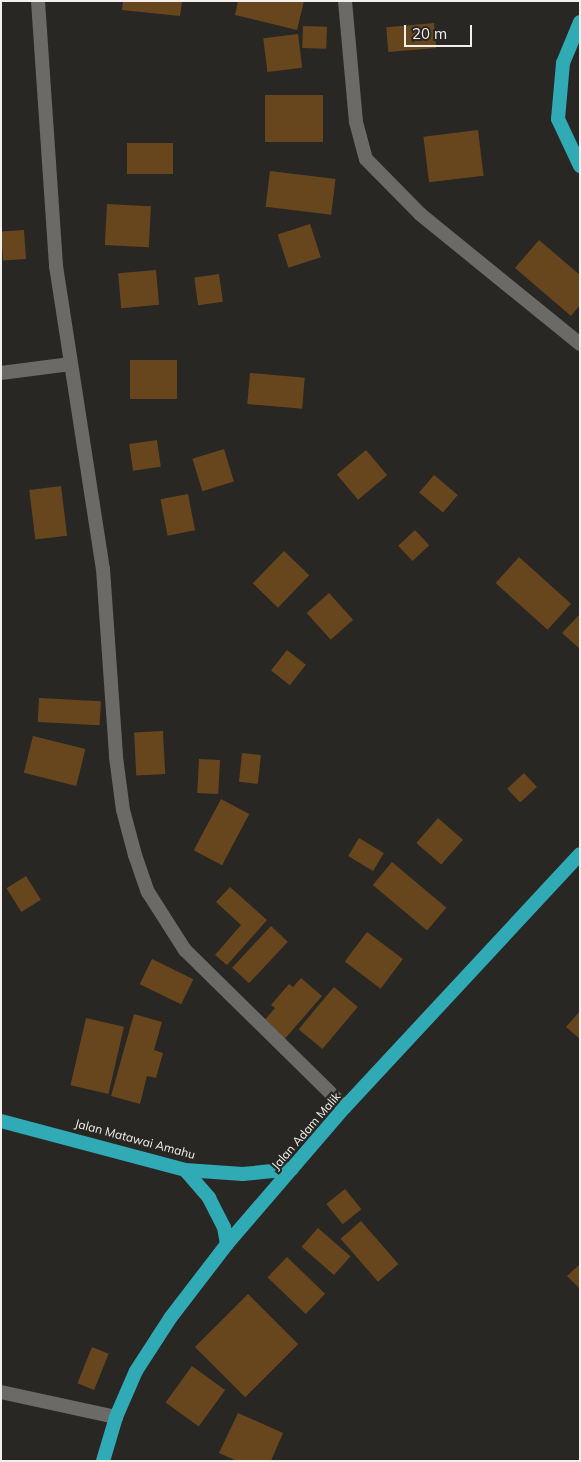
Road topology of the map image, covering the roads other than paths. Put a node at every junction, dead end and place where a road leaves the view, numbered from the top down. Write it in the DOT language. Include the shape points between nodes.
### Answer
graph roads {
  1 [pos="38,1"];
  2 [pos="345,1"];
  3 [pos="580,22"];
  4 [pos="580,166"];
  5 [pos="580,344"];
  6 [pos="70,364"];
  7 [pos="1,373"];
  8 [pos="580,854"];
  9 [pos="346,1107"];
  10 [pos="1,1121"];
  11 [pos="292,1169"];
  12 [pos="185,1170"];
  13 [pos="227,1244"];
  14 [pos="1,1392"];
  15 [pos="116,1416"];
  16 [pos="103,1461"];
  1 -- 6 [label="street" via="56,266"];
  2 -- 5 [label="street" via="356,122 366,159 420,214"];
  3 -- 4 [label="highway" via="563,64 558,119"];
  6 -- 7 [label="street"];
  6 -- 9 [label="street" via="103,569 123,810 148,892 185,950"];
  8 -- 9 [label="highway, Jalan Adam Malik"];
  9 -- 11 [label="highway, Jalan Adam Malik"];
  10 -- 12 [label="highway, Jalan Matawai Amahu"];
  11 -- 12 [label="highway, Jalan Matawai Amahu" via="243,1174"];
  11 -- 13 [label="highway, Jalan Adam Malik"];
  12 -- 13 [label="highway" via="209,1198 224,1227"];
  13 -- 15 [label="highway, Jalan Adam Malik" via="136,1371"];
  14 -- 15 [label="street"];
  15 -- 16 [label="highway, Jalan Adam Malik"];
}
